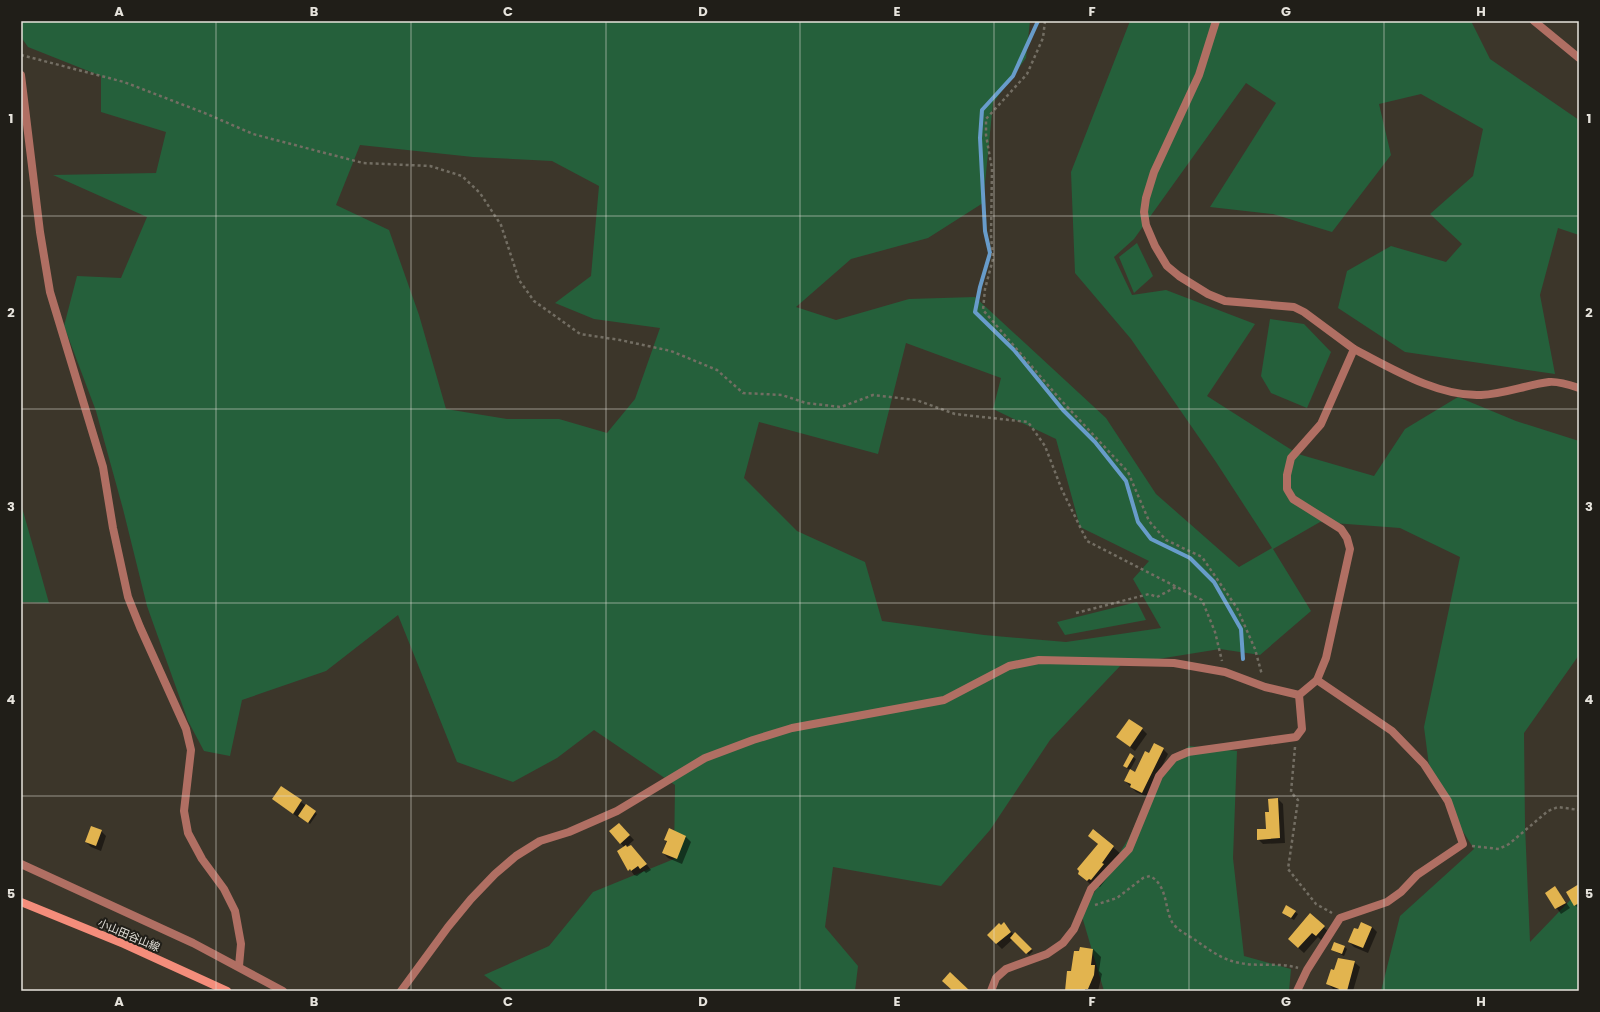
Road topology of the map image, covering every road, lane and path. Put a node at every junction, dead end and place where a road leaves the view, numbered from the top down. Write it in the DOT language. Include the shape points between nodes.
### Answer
graph roads {
  1 [pos="1045,21"];
  2 [pos="1216,21"];
  3 [pos="1534,21"];
  4 [pos="21,55"];
  5 [pos="1579,58"];
  6 [pos="21,75"];
  7 [pos="1354,349"];
  8 [pos="1579,388"];
  9 [pos="1176,587"];
  10 [pos="1076,613"];
  11 [pos="1225,672"];
  12 [pos="1317,680"];
  13 [pos="1265,687"];
  14 [pos="1299,695"];
  15 [pos="1296,737"];
  16 [pos="1579,810"];
  17 [pos="1463,844"];
  18 [pos="21,864"];
  19 [pos="21,902"];
  20 [pos="1083,908"];
  21 [pos="1340,918"];
  22 [pos="238,966"];
  23 [pos="1307,970"];
  24 [pos="227,991"];
  25 [pos="283,991"];
  26 [pos="401,991"];
  27 [pos="990,991"];
  28 [pos="1298,991"];
  1 -- 13 [label="path" via="1043,38 1027,74 986,119 992,168 993,259 985,289 983,310 1059,398 1128,472 1149,521 1166,540 1202,557 1237,608 1255,649"];
  2 -- 7 [label="street" via="1199,75 1154,172 1146,198 1145,220 1154,246 1167,266 1208,294 1225,300 1294,307"];
  3 -- 5 [label="street"];
  4 -- 9 [label="path" via="124,82 253,134 363,163 430,166 462,176 480,193 501,225 518,280 534,301 580,334 671,351 717,370 743,393 782,395 806,404 841,407 873,395 916,400 955,414 1028,422 1045,446 1062,490 1087,541"];
  6 -- 22 [label="street" via="50,292 103,467 128,597 186,729 191,750 184,811 188,833 235,911 241,944"];
  7 -- 8 [label="street" via="1432,388 1447,391 1479,396 1510,392 1550,382"];
  7 -- 12 [label="street" via="1321,424 1291,458 1286,475 1287,489 1293,500 1342,529 1350,549 1326,658"];
  9 -- 10 [label="path" via="1157,597 1149,594"];
  9 -- 11 [label="path" via="1202,600 1215,632"];
  11 -- 13 [label="street"];
  11 -- 26 [label="street" via="1174,663 1039,660 1009,666 944,700 792,728 705,758 617,811 569,832 540,841 516,856 471,899"];
  12 -- 14 [label="street"];
  12 -- 17 [label="street" via="1392,731 1424,764 1448,801"];
  13 -- 14 [label="street"];
  14 -- 15 [label="street" via="1302,729"];
  15 -- 20 [label="street" via="1188,752 1174,758 1159,776 1129,849 1091,889"];
  15 -- 21 [label="path" via="1291,792 1298,800 1288,869 1316,904"];
  16 -- 17 [label="path" via="1558,807 1548,811 1509,844 1498,849"];
  17 -- 21 [label="street" via="1417,875 1387,902"];
  18 -- 22 [label="street"];
  19 -- 24 [label="main road, 小山田谷山線" via="124,944"];
  20 -- 23 [label="path" via="1117,898 1143,878 1150,876 1156,880 1166,900 1172,922 1219,956 1240,963 1290,965"];
  20 -- 27 [label="street" via="1074,929 1063,943 1047,954 1006,969 996,978"];
  21 -- 23 [label="street"];
  22 -- 25 [label="street"];
  23 -- 28 [label="street"];
}
